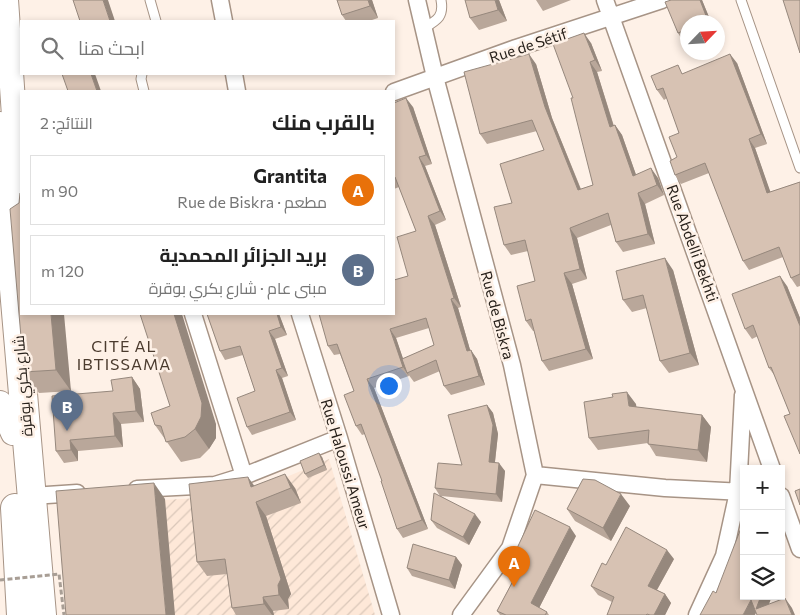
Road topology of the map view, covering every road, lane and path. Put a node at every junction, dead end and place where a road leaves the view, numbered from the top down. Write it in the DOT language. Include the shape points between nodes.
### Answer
graph roads {
  1 [pos="6,0"];
  2 [pos="150,0"];
  3 [pos="220,0"];
  4 [pos="417,0"];
  5 [pos="441,0"];
  6 [pos="605,0"];
  7 [pos="662,0"];
  8 [pos="741,0"];
  9 [pos="612,17"];
  10 [pos="156,20"];
  11 [pos="224,20"];
  12 [pos="424,28"];
  13 [pos="142,75"];
  14 [pos="234,75"];
  15 [pos="435,77"];
  16 [pos="144,90"];
  17 [pos="237,90"];
  18 [pos="395,92"];
  19 [pos="0,126"];
  20 [pos="800,168"];
  21 [pos="20,178"];
  22 [pos="193,315"];
  23 [pos="300,315"];
  24 [pos="13,316"];
  25 [pos="743,386"];
  26 [pos="0,403"];
  27 [pos="13,433"];
  28 [pos="339,438"];
  29 [pos="742,465"];
  30 [pos="771,465"];
  31 [pos="535,475"];
  32 [pos="244,476"];
  33 [pos="119,490"];
  34 [pos="800,490"];
  35 [pos="90,492"];
  36 [pos="740,492"];
  37 [pos="785,494"];
  38 [pos="32,496"];
  39 [pos="740,496"];
  40 [pos="785,506"];
  41 [pos="800,549"];
  42 [pos="0,580"];
  43 [pos="21,615"];
  44 [pos="43,615"];
  45 [pos="64,615"];
  46 [pos="391,615"];
  47 [pos="461,615"];
  48 [pos="697,615"];
  1 -- 21 [label="street"];
  2 -- 10 [label="lane"];
  3 -- 11 [label="street"];
  4 -- 12 [label="street, Rue de Biskra"];
  5 -- 12 [label="lane" via="441,17"];
  6 -- 9 [label="street, Rue Abdelli Bekhti"];
  7 -- 9 [label="street, Rue de Sétif"];
  8 -- 20 [label="lane"];
  9 -- 15 [label="street, Rue de Sétif"];
  9 -- 25 [label="street, Rue Abdelli Bekhti"];
  12 -- 15 [label="street, Rue de Biskra"];
  13 -- 16 [label="lane"];
  14 -- 17 [label="street"];
  15 -- 18 [label="street, Rue de Sétif"];
  15 -- 31 [label="street, Rue de Biskra" via="512,365"];
  19 -- 24 [label="highway, شارع بكري بوقرة"];
  22 -- 32 [label="street"];
  23 -- 28 [label="street, Rue Haloussi Ameur"];
  24 -- 27 [label="highway, شارع بكري بوقرة"];
  24 -- 38 [label="highway, شارع بكري بوقرة"];
  25 -- 29 [label="street"];
  25 -- 30 [label="street, Rue Abdelli Bekhti"];
  26 -- 27 [label="street"];
  27 -- 43 [label="highway, شارع بكري بوقرة"];
  28 -- 32 [label="street"];
  28 -- 46 [label="street, Rue Haloussi Ameur"];
  31 -- 36 [label="street"];
  31 -- 47 [label="street" via="510,548"];
  32 -- 33 [label="street" via="215,485"];
  34 -- 37 [label="street"];
  35 -- 38 [label="street"];
  38 -- 44 [label="highway, شارع بكري بوقرة"];
  39 -- 48 [label="street" via="724,556"];
  40 -- 41 [label="street"];
  42 -- 45 [label="path, bridge" via="59,574"];
}
